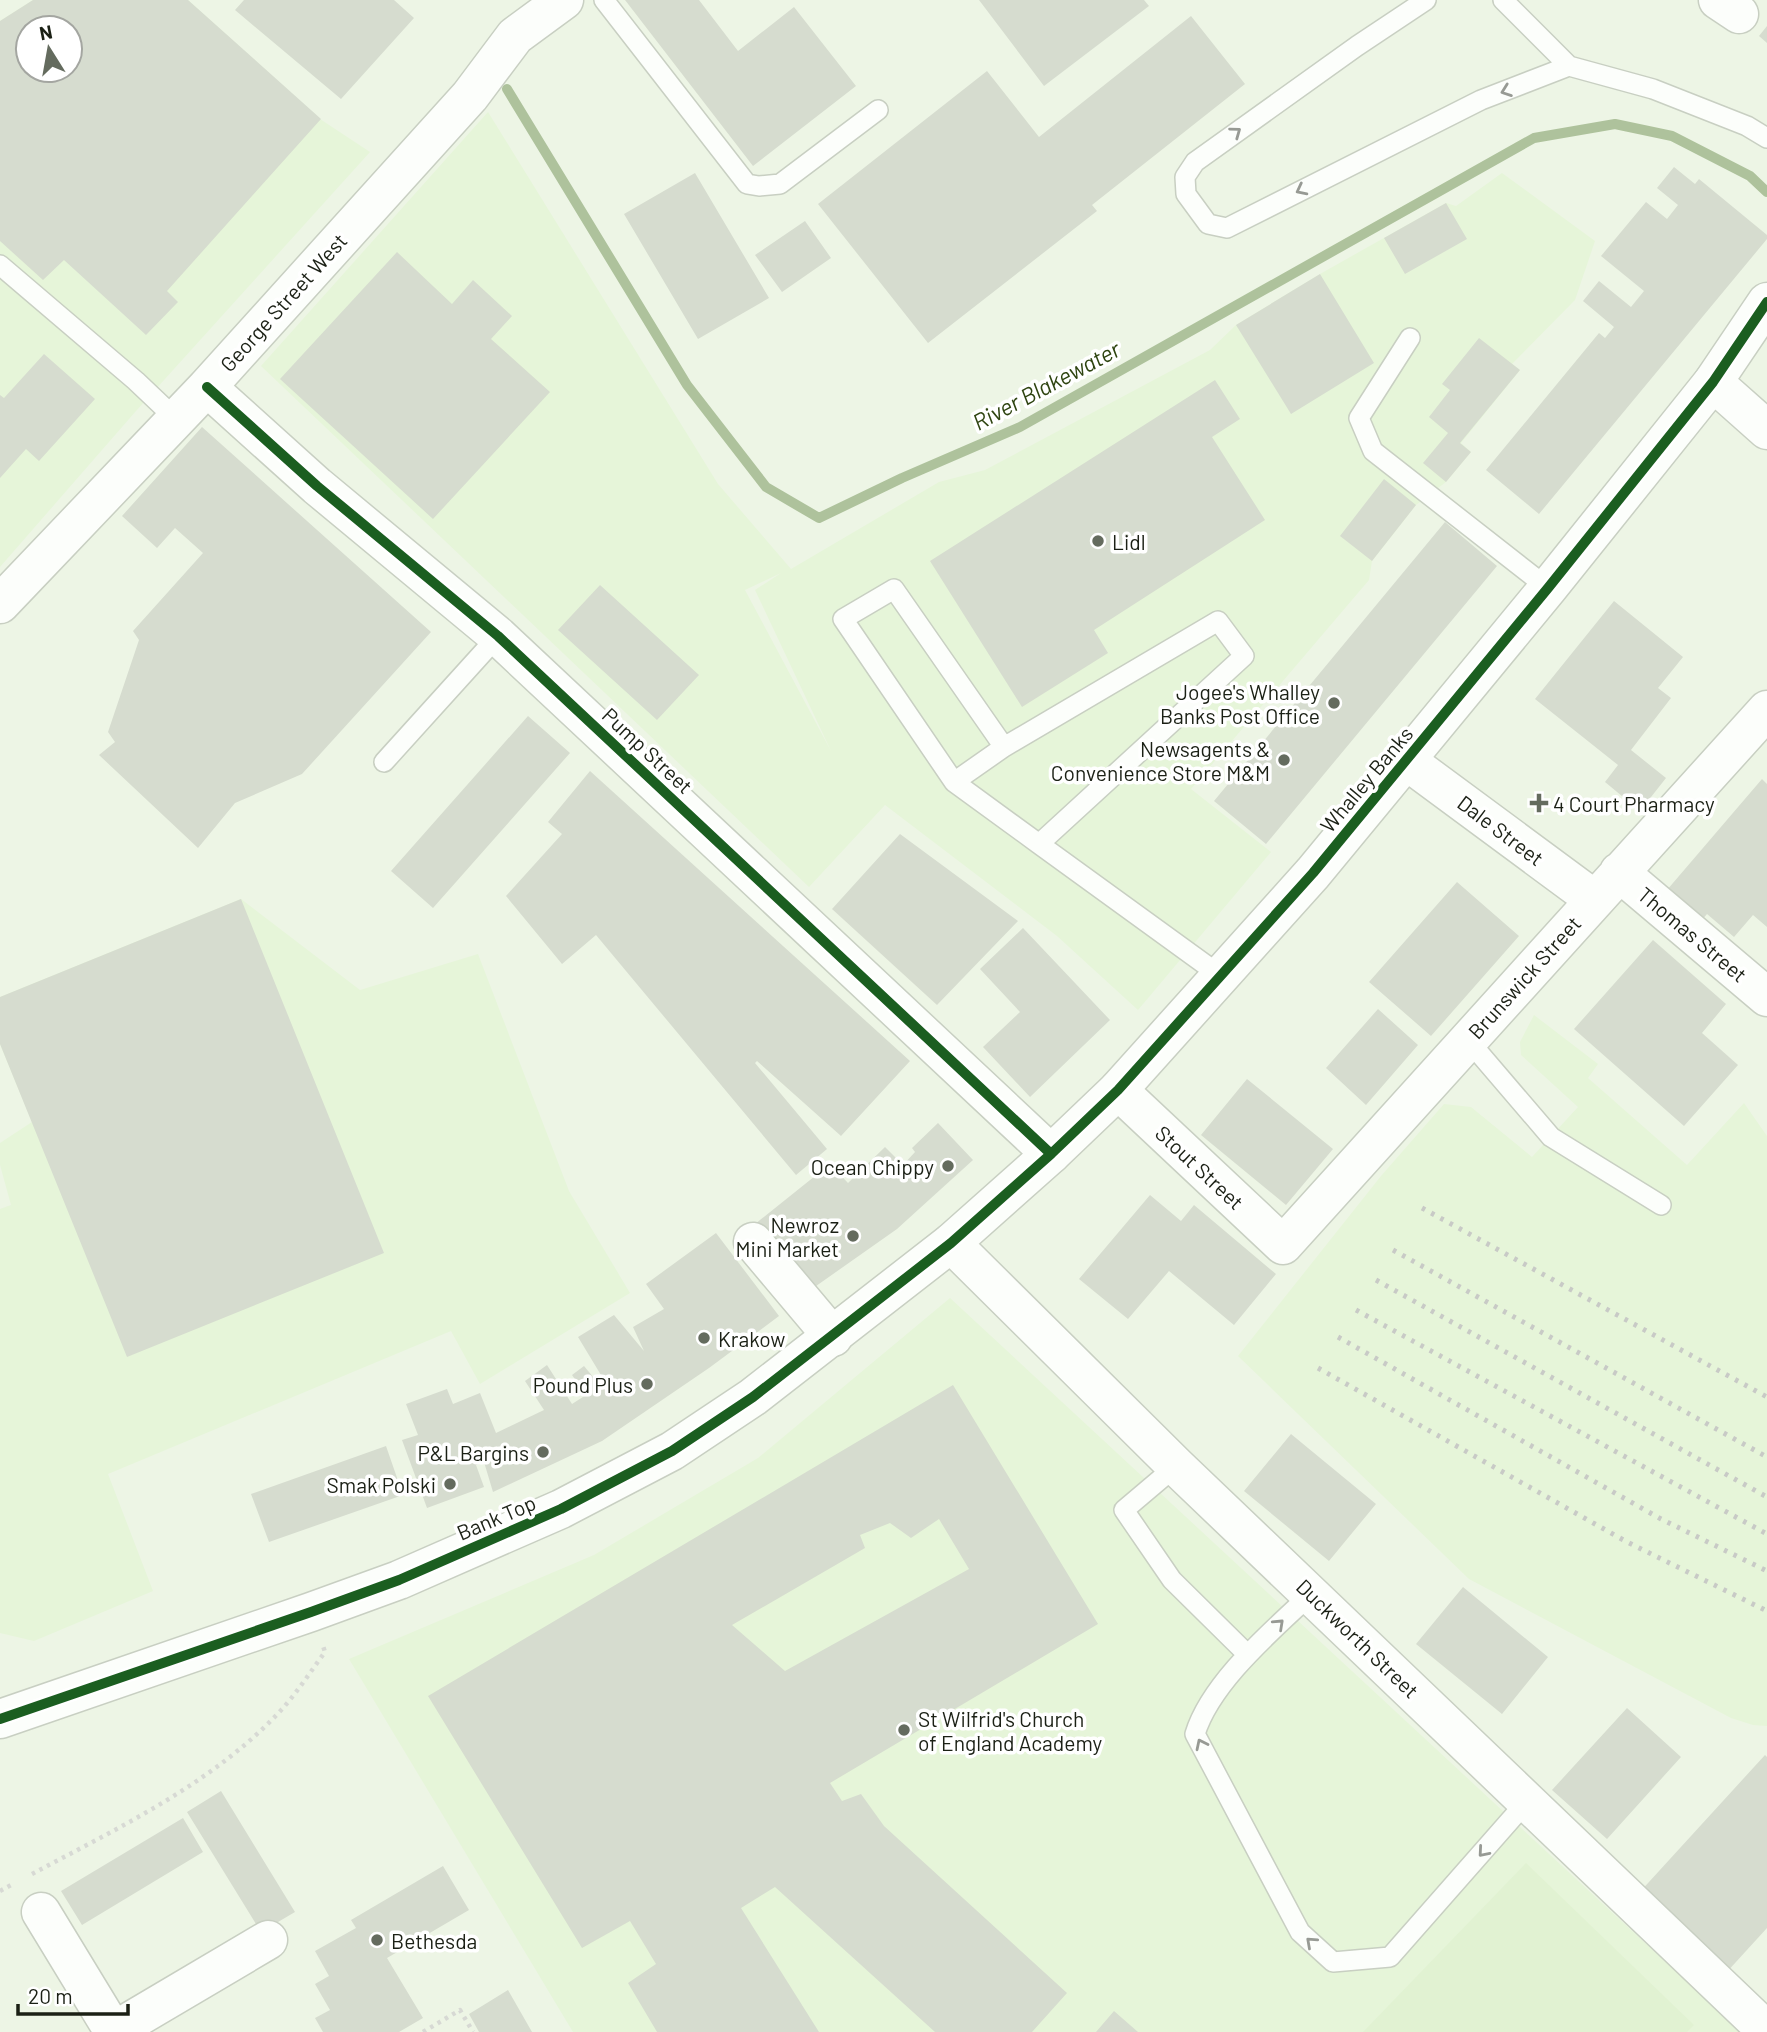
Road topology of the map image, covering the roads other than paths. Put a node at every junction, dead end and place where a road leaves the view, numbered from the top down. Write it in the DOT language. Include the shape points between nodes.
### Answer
graph roads {
  1 [pos="564,0"];
  2 [pos="604,0"];
  3 [pos="1426,0"];
  4 [pos="1503,0"];
  5 [pos="1569,66"];
  6 [pos="878,110"];
  7 [pos="1767,138"];
  8 [pos="0,265"];
  9 [pos="1767,302"];
  10 [pos="1410,338"];
  11 [pos="1713,382"];
  12 [pos="207,387"];
  13 [pos="176,419"];
  14 [pos="1767,430"];
  15 [pos="1548,588"];
  16 [pos="0,604"];
  17 [pos="498,636"];
  18 [pos="1767,710"];
  19 [pos="1004,747"];
  20 [pos="1407,761"];
  21 [pos="384,762"];
  22 [pos="954,782"];
  23 [pos="1039,844"];
  24 [pos="1607,886"];
  25 [pos="1221,976"];
  26 [pos="1767,996"];
  27 [pos="1468,1040"];
  28 [pos="1118,1090"];
  29 [pos="1051,1154"];
  30 [pos="1661,1205"];
  31 [pos="753,1242"];
  32 [pos="951,1243"];
  33 [pos="1283,1245"];
  34 [pos="833,1337"];
  35 [pos="1176,1466"];
  36 [pos="1311,1594"];
  37 [pos="1247,1654"];
  38 [pos="0,1719"];
  39 [pos="1528,1800"];
  40 [pos="41,1912"];
  41 [pos="268,1940"];
  42 [pos="114,2031"];
  43 [pos="1767,2031"];
  1 -- 12 [label="street, George Street West" via="515,36 470,96"];
  2 -- 6 [label="lane" via="747,184 780,184"];
  5 -- 3 [label="lane, one-way" via="1481,100 1227,228 1208,224 1186,194 1185,177 1195,162"];
  4 -- 5 [label="lane"];
  5 -- 7 [label="lane" via="1653,89"];
  8 -- 13 [label="lane"];
  9 -- 11 [label="street, Whalley Banks"];
  10 -- 15 [label="lane" via="1359,418 1373,451"];
  11 -- 14 [label="street"];
  11 -- 15 [label="street, Whalley Banks"];
  12 -- 13 [label="street, George Street West"];
  12 -- 17 [label="street, Pump Street" via="317,486"];
  13 -- 16 [label="street, George Street West"];
  15 -- 20 [label="street, Whalley Banks"];
  17 -- 21 [label="lane"];
  17 -- 29 [label="street, Pump Street"];
  18 -- 24 [label="street, Brunswick Street"];
  19 -- 22 [label="lane"];
  19 -- 22 [label="lane" via="894,589 843,619"];
  19 -- 23 [label="lane" via="1218,621 1244,656"];
  20 -- 24 [label="street, Dale Street"];
  20 -- 25 [label="street, Whalley Banks"];
  22 -- 23 [label="lane"];
  23 -- 25 [label="lane"];
  24 -- 26 [label="street, Thomas Street"];
  24 -- 27 [label="street, Brunswick Street"];
  25 -- 28 [label="street, Whalley Banks"];
  27 -- 30 [label="lane" via="1551,1138"];
  27 -- 33 [label="street, Brunswick Street"];
  28 -- 29 [label="street, Whalley Banks"];
  28 -- 33 [label="street, Stout Street"];
  29 -- 32 [label="street, Whalley Banks"];
  31 -- 34 [label="street"];
  32 -- 34 [label="street, Bank Top"];
  32 -- 35 [label="street, Duckworth Street"];
  34 -- 38 [label="street, Bank Top" via="672,1451 574,1503 399,1580"];
  35 -- 36 [label="street, Duckworth Street"];
  35 -- 37 [label="lane" via="1124,1510 1172,1580"];
  37 -- 36 [label="lane, one-way"];
  36 -- 39 [label="street, Duckworth Street"];
  39 -- 37 [label="lane, one-way" via="1390,1957 1333,1962 1300,1932 1195,1734 1201,1716"];
  39 -- 43 [label="street, Duckworth Street"];
  40 -- 42 [label="street"];
  41 -- 42 [label="street"];
}
